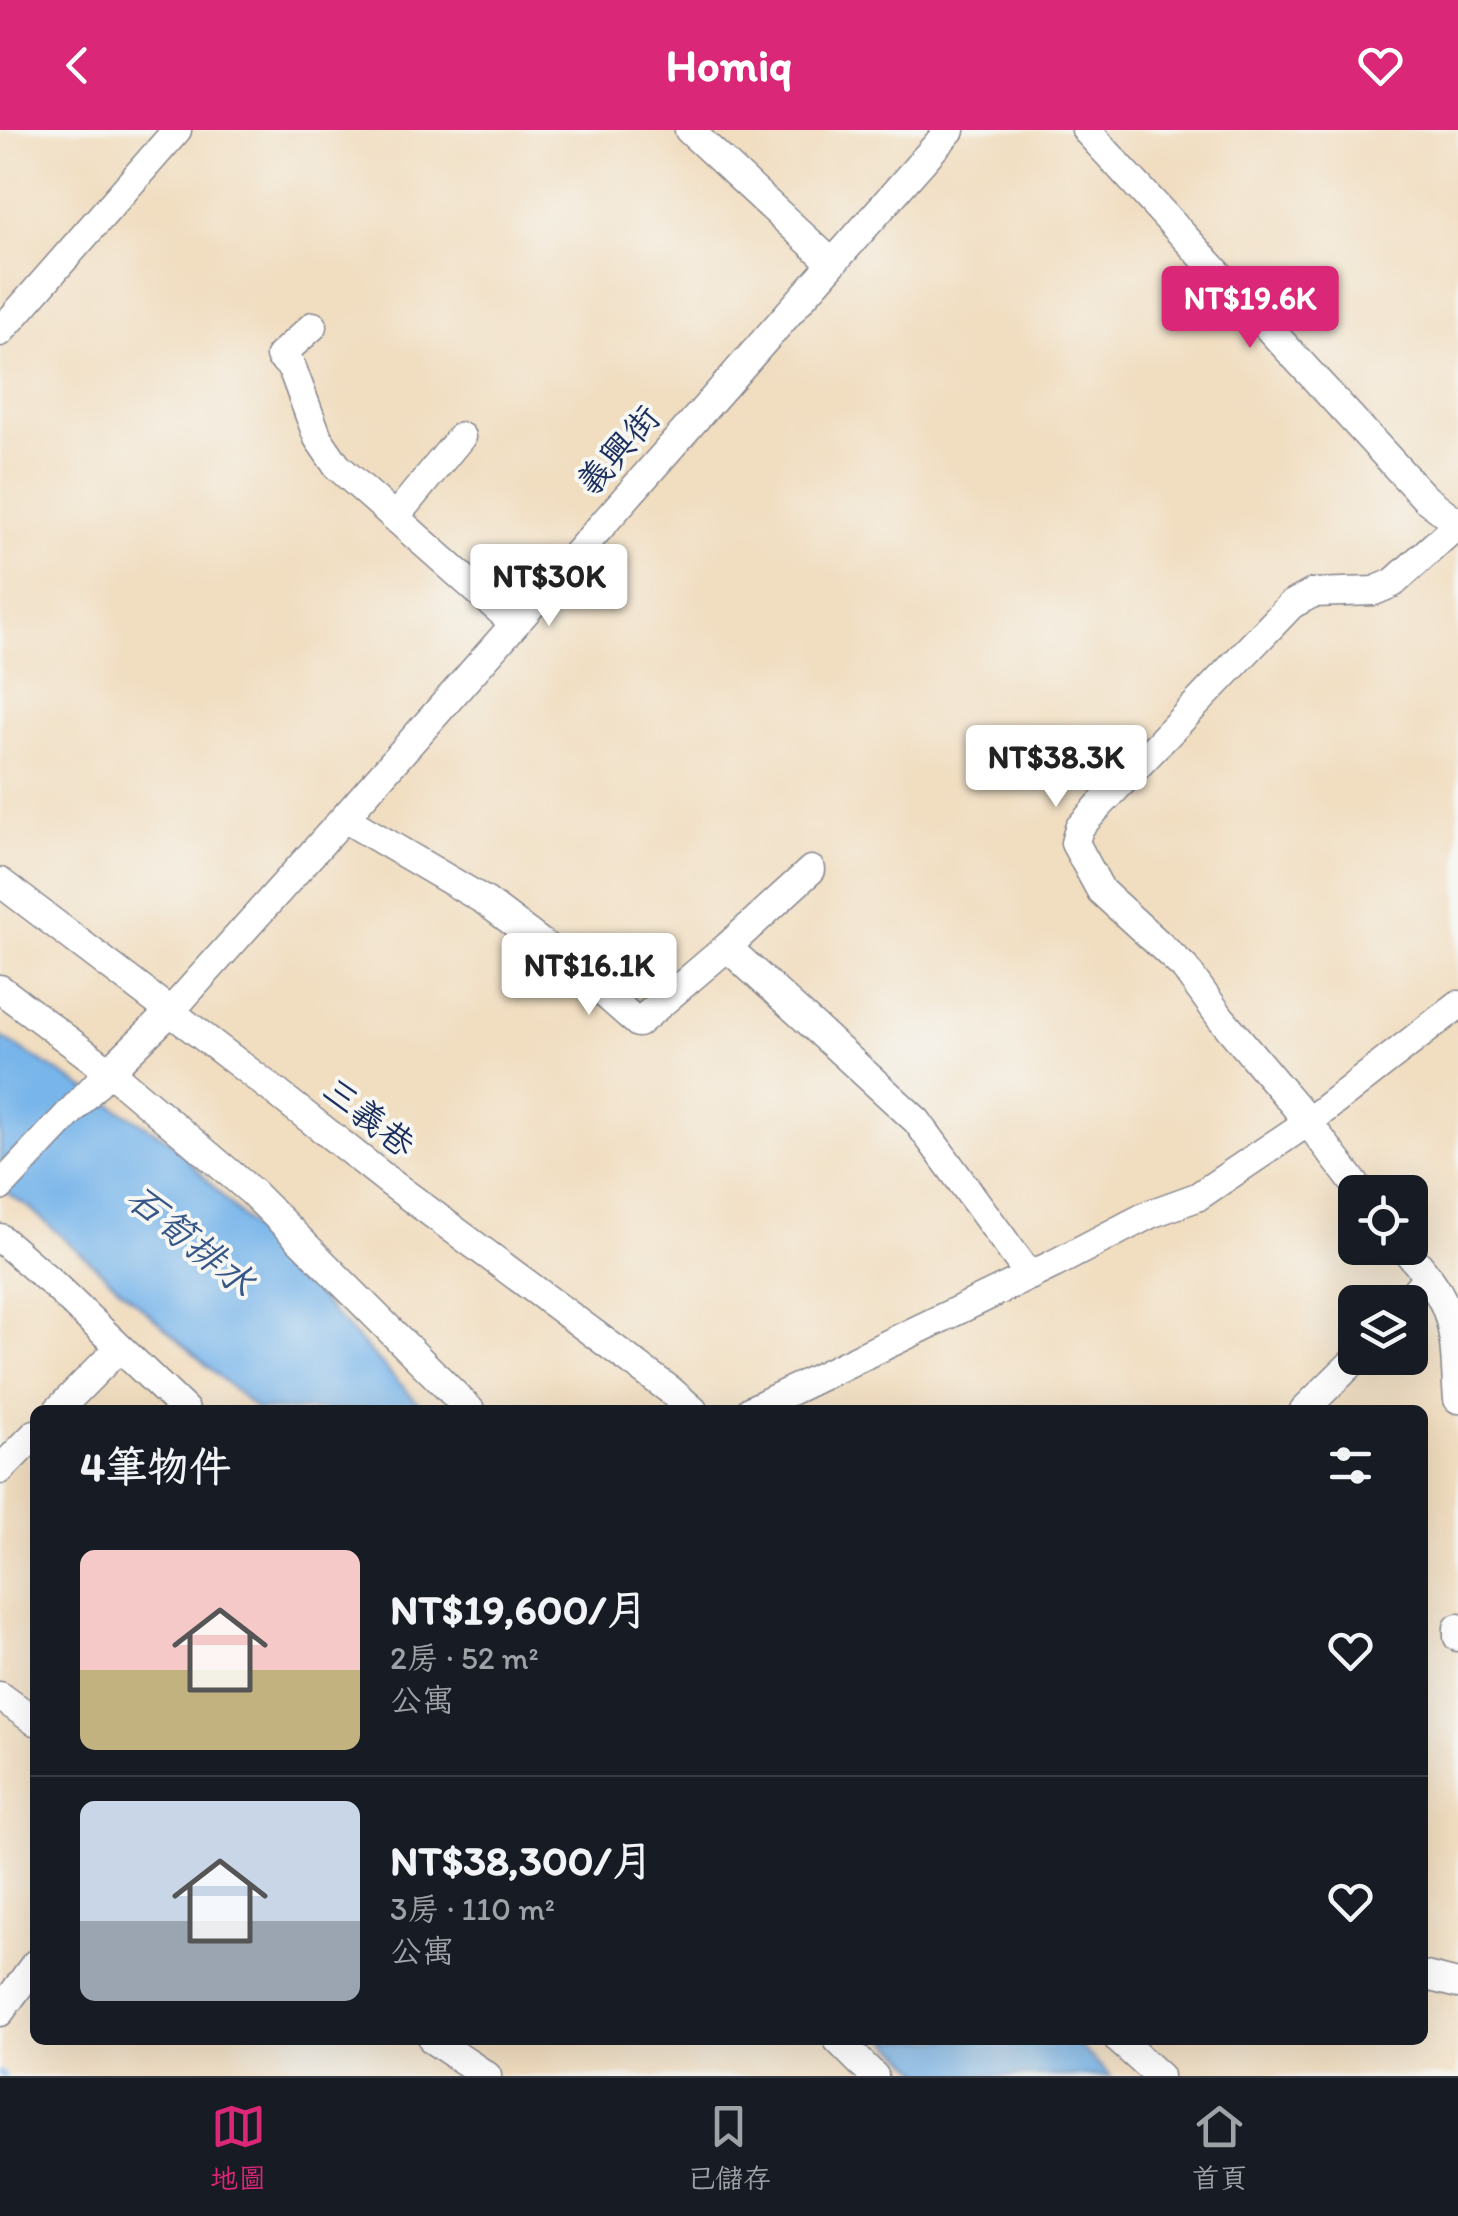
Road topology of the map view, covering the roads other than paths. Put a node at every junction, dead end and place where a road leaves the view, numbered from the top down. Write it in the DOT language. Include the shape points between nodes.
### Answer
graph roads {
  1 [pos="177,130"];
  2 [pos="688,130"];
  3 [pos="950,130"];
  4 [pos="1086,130"];
  5 [pos="832,263"];
  6 [pos="313,326"];
  7 [pos="0,332"];
  8 [pos="461,437"];
  9 [pos="395,517"];
  10 [pos="1458,523"];
  11 [pos="515,624"];
  12 [pos="344,818"];
  13 [pos="811,870"];
  14 [pos="0,882"];
  15 [pos="727,946"];
  16 [pos="0,989"];
  17 [pos="1458,1005"];
  18 [pos="170,1012"];
  19 [pos="104,1077"];
  20 [pos="1308,1122"];
  21 [pos="1348,1175"];
  22 [pos="0,1187"];
  23 [pos="0,1238"];
  24 [pos="1419,1265"];
  25 [pos="1030,1276"];
  26 [pos="1428,1276"];
  27 [pos="1420,1285"];
  28 [pos="119,1348"];
  29 [pos="1339,1375"];
  30 [pos="1458,1399"];
  31 [pos="63,1405"];
  32 [pos="180,1405"];
  33 [pos="465,1405"];
  34 [pos="687,1405"];
  35 [pos="761,1405"];
  36 [pos="1309,1405"];
  37 [pos="30,1439"];
  38 [pos="0,1470"];
  39 [pos="1458,1628"];
  40 [pos="1458,1638"];
  41 [pos="0,1696"];
  42 [pos="30,1718"];
  43 [pos="30,1971"];
  44 [pos="0,2012"];
  45 [pos="440,2045"];
  46 [pos="843,2045"];
  47 [pos="1125,2045"];
  48 [pos="487,2076"];
  49 [pos="874,2076"];
  50 [pos="1159,2076"];
  1 -- 7 [label="street"];
  2 -- 5 [label="street"];
  3 -- 5 [label="street, 義興街"];
  4 -- 10 [label="street" via="1425,498"];
  5 -- 11 [label="street, 義興街"];
  6 -- 9 [label="street" via="280,356 292,368 318,438 337,466"];
  8 -- 9 [label="street"];
  9 -- 11 [label="street"];
  10 -- 20 [label="street" via="1394,583 1374,591 1313,593 1291,605 1097,808 1075,843 1102,891 1184,967"];
  11 -- 12 [label="street, 義興街"];
  12 -- 15 [label="street" via="485,901 638,1024"];
  12 -- 18 [label="street, 義興街"];
  13 -- 15 [label="street"];
  14 -- 18 [label="street, 三義巷"];
  15 -- 25 [label="street" via="917,1122"];
  16 -- 19 [label="street"];
  17 -- 20 [label="street"];
  18 -- 19 [label="street, 義興街"];
  18 -- 34 [label="street, 三義巷"];
  19 -- 22 [label="street, 義興街"];
  19 -- 33 [label="street" via="252,1192"];
  20 -- 21 [label="street"];
  20 -- 25 [label="street" via="1197,1197"];
  23 -- 28 [label="street"];
  24 -- 26 [label="street"];
  25 -- 35 [label="street"];
  26 -- 27 [label="street"];
  26 -- 30 [label="street" via="1446,1308"];
  28 -- 31 [label="street"];
  28 -- 32 [label="street"];
  29 -- 36 [label="street"];
  37 -- 38 [label="street"];
  39 -- 40 [label="street"];
  41 -- 42 [label="street"];
  43 -- 44 [label="street"];
  45 -- 48 [label="street"];
  46 -- 49 [label="street"];
  47 -- 50 [label="street"];
}
